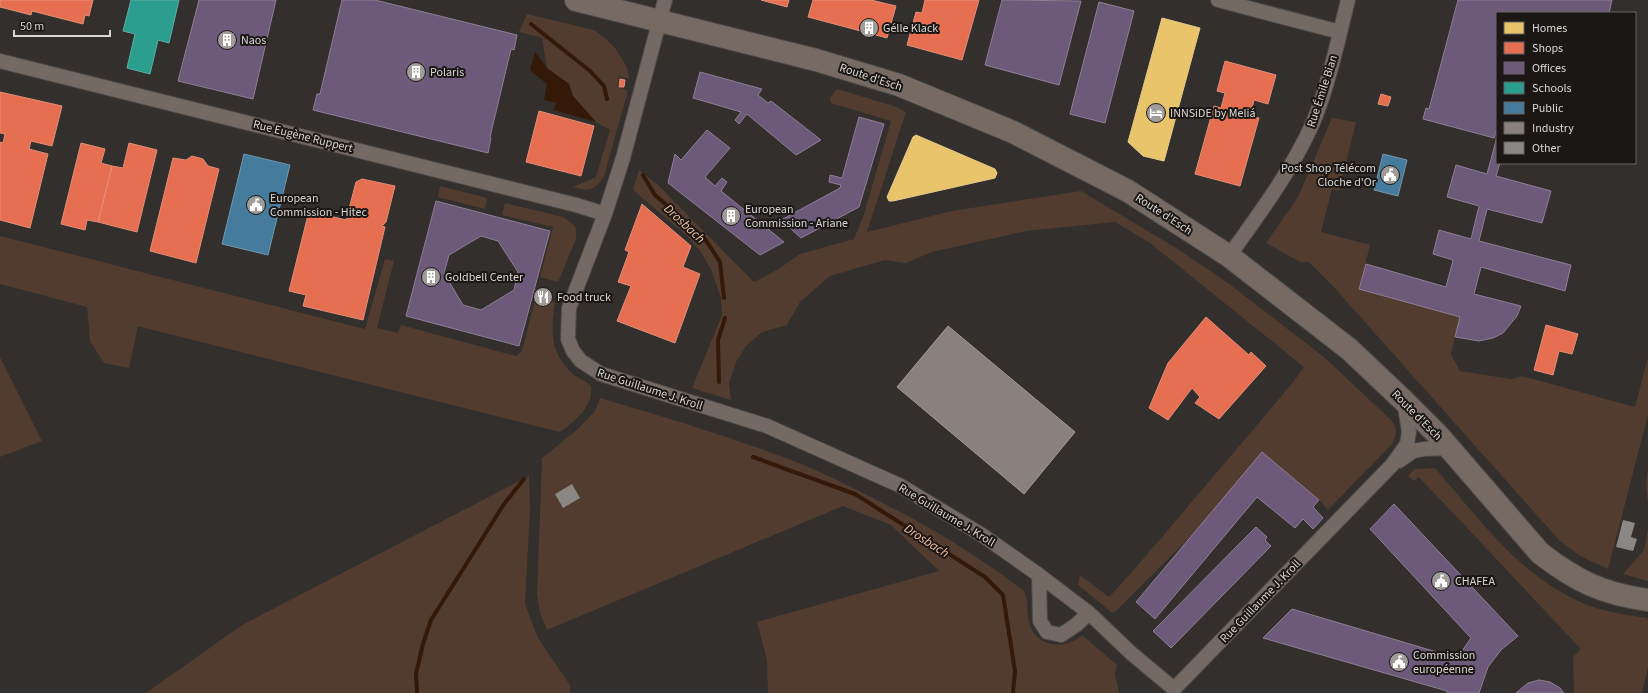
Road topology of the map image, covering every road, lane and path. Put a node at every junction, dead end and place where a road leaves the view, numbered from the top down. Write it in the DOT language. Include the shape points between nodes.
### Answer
graph roads {
  1 [pos="576,0"];
  2 [pos="665,0"];
  3 [pos="1218,0"];
  4 [pos="1348,0"];
  5 [pos="660,21"];
  6 [pos="1340,32"];
  7 [pos="0,61"];
  8 [pos="605,214"];
  9 [pos="1229,256"];
  10 [pos="1404,401"];
  11 [pos="1450,448"];
  12 [pos="1392,465"];
  13 [pos="1039,575"];
  14 [pos="1648,600"];
  15 [pos="1089,613"];
  1 -- 5 [label="main road, Route d'Esch"];
  2 -- 5 [label="street, Rue Guillaume J. Kroll"];
  3 -- 6 [label="street"];
  4 -- 6 [label="street, Rue Émile Bian"];
  5 -- 8 [label="street, Rue Guillaume J. Kroll"];
  5 -- 9 [label="main road, Route d'Esch" via="816,60 899,85 1013,132 1128,191"];
  6 -- 9 [label="street, Rue Émile Bian" via="1312,125 1272,196"];
  7 -- 8 [label="street, Rue Eugène Ruppert"];
  8 -- 13 [label="street, Rue Guillaume J. Kroll" via="569,308 568,339 581,361 601,374 767,426 901,486 969,526"];
  9 -- 10 [label="main road, Route d'Esch" via="1349,349"];
  10 -- 11 [label="main road, Route d'Esch"];
  10 -- 12 [label="street, Rue Guillaume J. Kroll" via="1409,432 1406,444"];
  11 -- 12 [label="street, Rue Guillaume J. Kroll" via="1413,451"];
  11 -- 14 [label="main road, Route d'Esch" via="1540,553 1562,570 1582,582 1603,590"];
  12 -- 15 [label="street, Rue Guillaume J. Kroll" via="1174,689"];
  13 -- 15 [label="street, Rue Guillaume J. Kroll"];
  13 -- 15 [label="street" via="1040,621 1047,632 1060,635"];
}
